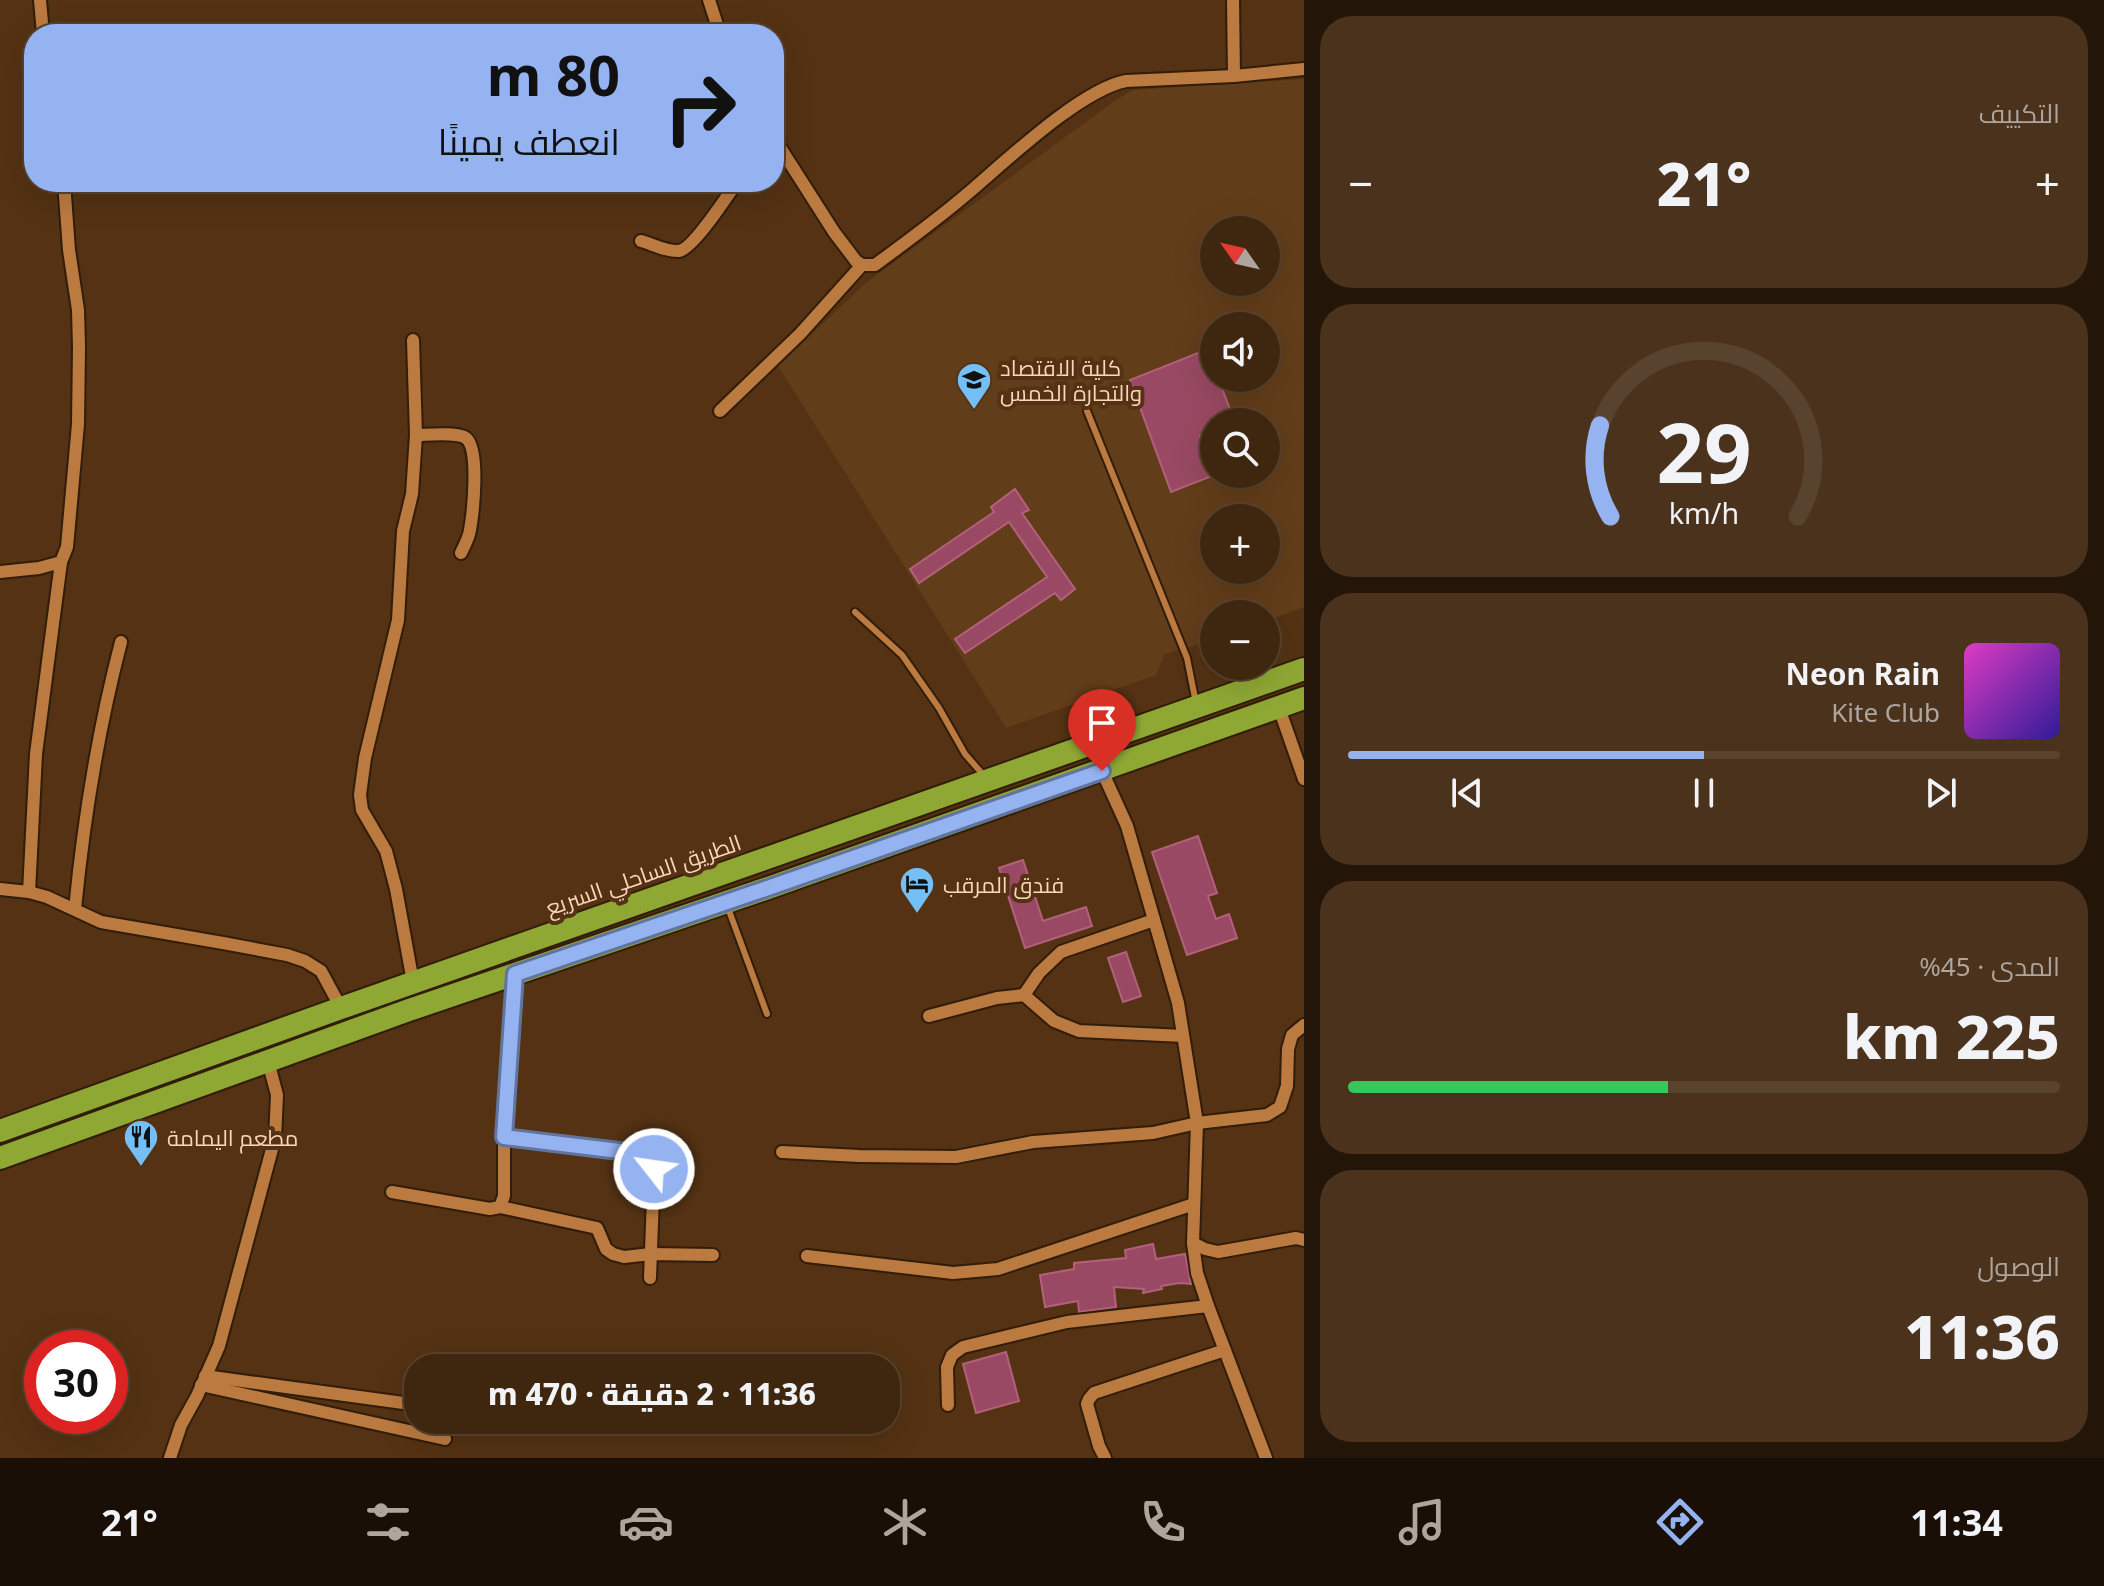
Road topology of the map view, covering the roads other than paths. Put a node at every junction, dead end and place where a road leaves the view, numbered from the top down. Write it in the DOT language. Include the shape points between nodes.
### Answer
graph roads {
  1 [pos="40,0"];
  2 [pos="709,0"];
  3 [pos="1233,0"];
  4 [pos="42,24"];
  5 [pos="717,24"];
  6 [pos="1304,69"];
  7 [pos="1234,76"];
  8 [pos="784,154"];
  9 [pos="65,192"];
  10 [pos="730,192"];
  11 [pos="641,241"];
  12 [pos="862,265"];
  13 [pos="413,340"];
  14 [pos="720,411"];
  15 [pos="1087,411"];
  16 [pos="416,435"];
  17 [pos="461,553"];
  18 [pos="61,562"];
  19 [pos="0,572"];
  20 [pos="855,612"];
  21 [pos="121,642"];
  22 [pos="1304,669"];
  23 [pos="1304,698"];
  24 [pos="1197,707"];
  25 [pos="1279,708"];
  26 [pos="1102,771"];
  27 [pos="1304,779"];
  28 [pos="988,780"];
  29 [pos="0,889"];
  30 [pos="29,892"];
  31 [pos="726,903"];
  32 [pos="75,909"];
  33 [pos="1154,920"];
  34 [pos="515,974"];
  35 [pos="413,982"];
  36 [pos="1024,995"];
  37 [pos="341,1008"];
  38 [pos="767,1014"];
  39 [pos="929,1016"];
  40 [pos="1304,1025"];
  41 [pos="1183,1036"];
  42 [pos="268,1061"];
  43 [pos="1197,1123"];
  44 [pos="0,1131"];
  45 [pos="504,1137"];
  46 [pos="782,1152"];
  47 [pos="0,1158"];
  48 [pos="392,1192"];
  49 [pos="1194,1204"];
  50 [pos="500,1207"];
  51 [pos="1304,1240"];
  52 [pos="1193,1243"];
  53 [pos="651,1254"];
  54 [pos="713,1255"];
  55 [pos="807,1256"];
  56 [pos="650,1278"];
  57 [pos="1208,1306"];
  58 [pos="1225,1350"];
  59 [pos="203,1380"];
  60 [pos="404,1403"];
  61 [pos="948,1405"];
  62 [pos="445,1439"];
  63 [pos="170,1458"];
  64 [pos="1105,1458"];
  65 [pos="1266,1458"];
  1 -- 4 [label="street"];
  2 -- 5 [label="street"];
  3 -- 7 [label="street"];
  6 -- 7 [label="street"];
  7 -- 12 [label="street" via="1111,84 1078,104 875,265"];
  8 -- 12 [label="street"];
  9 -- 18 [label="street" via="79,347 76,440 67,547"];
  10 -- 11 [label="street" via="684,249"];
  12 -- 14 [label="street"];
  13 -- 16 [label="street"];
  15 -- 24 [label="lane" via="1187,658"];
  16 -- 17 [label="street" via="458,435 470,444 475,469 470,533"];
  16 -- 35 [label="street" via="398,620 360,795 362,810 386,851"];
  18 -- 19 [label="street"];
  18 -- 30 [label="street" via="36,754"];
  20 -- 28 [label="lane" via="902,655 965,754"];
  21 -- 32 [label="street" via="95,754"];
  22 -- 24 [label="highway, الطريق الساحلي السريع"];
  23 -- 25 [label="highway"];
  24 -- 28 [label="highway, الطريق الساحلي السريع"];
  25 -- 26 [label="highway"];
  25 -- 27 [label="street"];
  26 -- 31 [label="highway"];
  26 -- 33 [label="street" via="1127,826"];
  28 -- 35 [label="highway, الطريق الساحلي السريع"];
  29 -- 30 [label="street"];
  30 -- 32 [label="street"];
  31 -- 34 [label="highway"];
  31 -- 38 [label="lane"];
  32 -- 37 [label="street" via="101,922 305,961 321,971"];
  33 -- 36 [label="street" via="1061,952"];
  33 -- 41 [label="street"];
  34 -- 42 [label="highway"];
  34 -- 45 [label="street"];
  35 -- 37 [label="highway, الطريق الساحلي السريع"];
  36 -- 39 [label="street"];
  36 -- 41 [label="street" via="1054,1021 1079,1031"];
  37 -- 44 [label="highway, الطريق الساحلي السريع"];
  40 -- 43 [label="street" via="1292,1035 1280,1107 1267,1115"];
  41 -- 43 [label="street"];
  42 -- 47 [label="highway"];
  42 -- 59 [label="street" via="277,1095 275,1138 231,1306"];
  43 -- 46 [label="street" via="1153,1133 1033,1142 956,1157"];
  43 -- 49 [label="street"];
  45 -- 50 [label="street"];
  45 -- 53 [label="street" via="651,1159"];
  48 -- 50 [label="street"];
  49 -- 52 [label="street"];
  49 -- 55 [label="street" via="998,1269 953,1273"];
  50 -- 53 [label="street" via="597,1228 613,1254"];
  51 -- 52 [label="street" via="1218,1252"];
  52 -- 57 [label="street"];
  53 -- 54 [label="street"];
  53 -- 56 [label="street"];
  57 -- 58 [label="street"];
  57 -- 61 [label="street" via="1067,1322 963,1347 947,1367"];
  58 -- 64 [label="street" via="1094,1393 1087,1404"];
  58 -- 65 [label="street"];
  59 -- 60 [label="street"];
  59 -- 62 [label="street"];
  59 -- 63 [label="street"];
}
